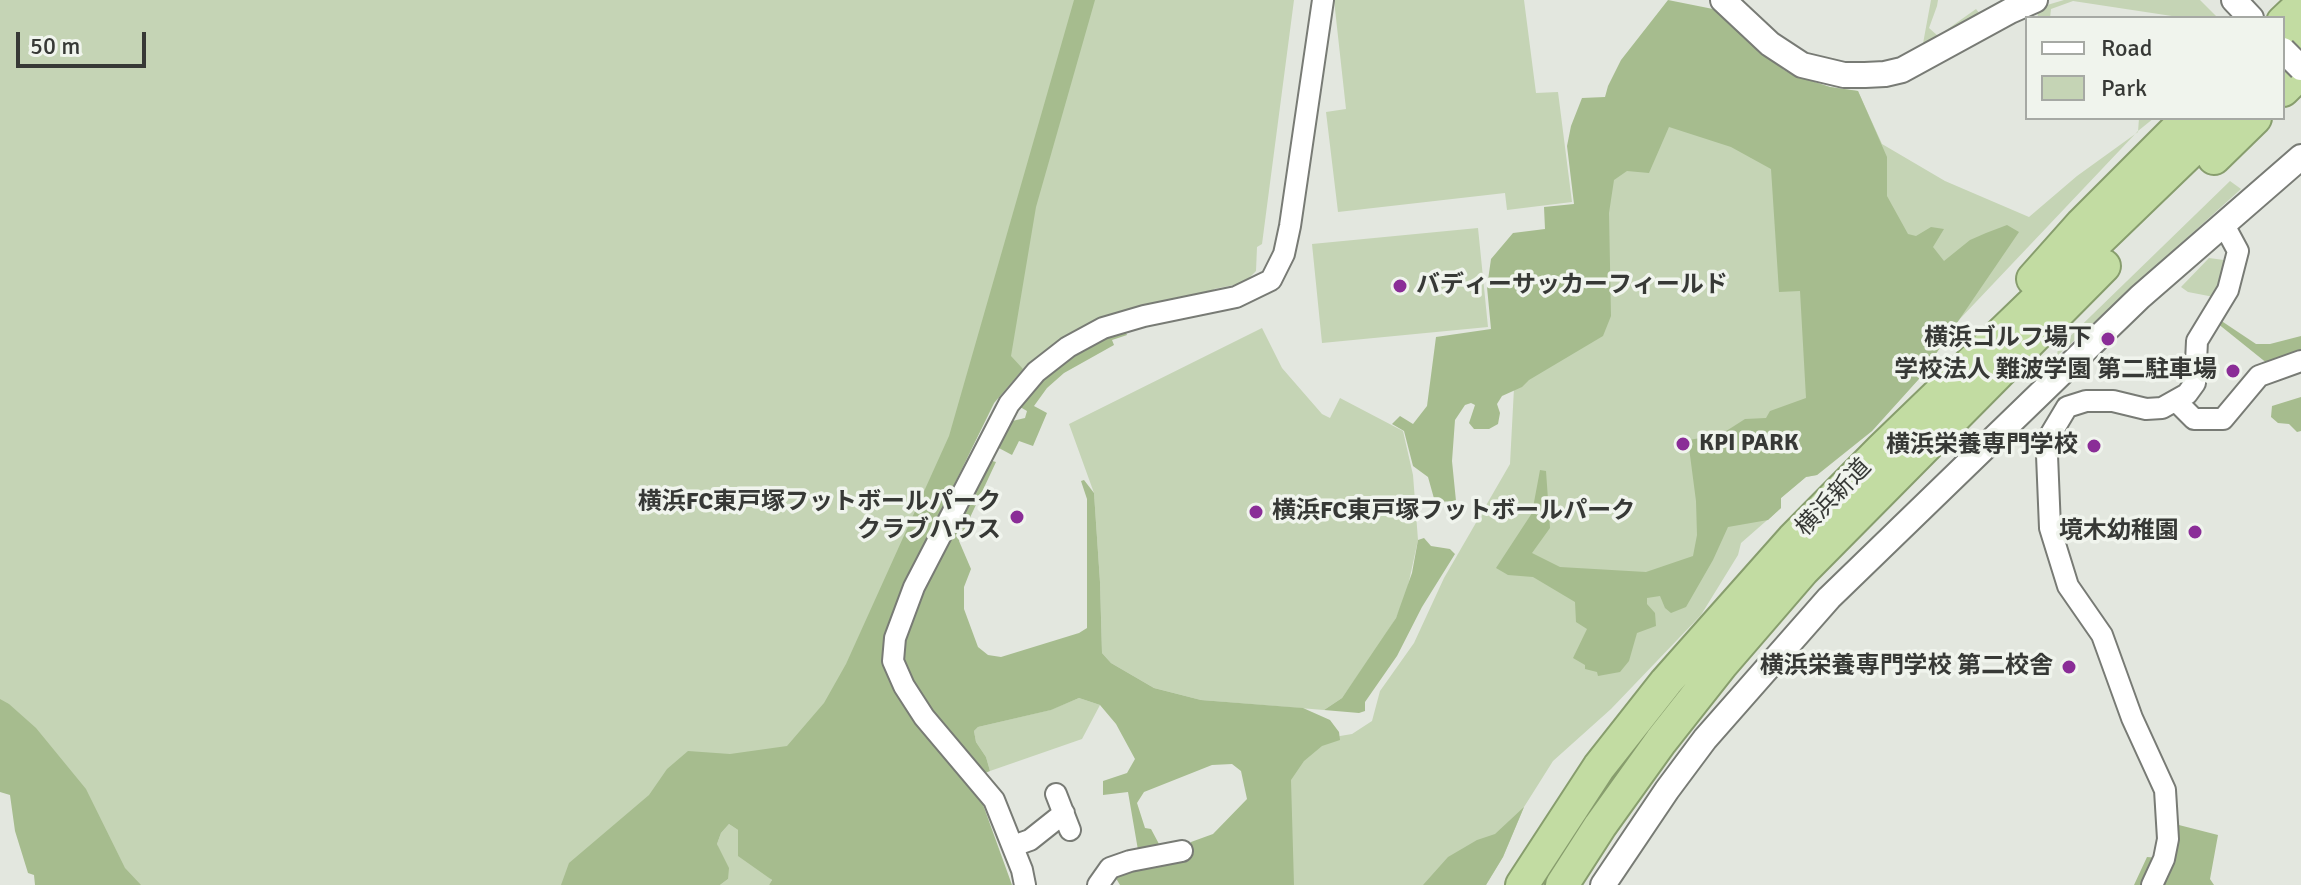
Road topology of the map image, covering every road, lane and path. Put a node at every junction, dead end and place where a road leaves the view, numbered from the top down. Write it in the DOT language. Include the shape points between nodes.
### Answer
graph roads {
  1 [pos="1323,0"];
  2 [pos="1723,0"];
  3 [pos="2035,0"];
  4 [pos="2234,0"];
  5 [pos="2301,5"];
  6 [pos="2249,16"];
  7 [pos="2285,20"];
  8 [pos="2301,43"];
  9 [pos="2285,52"];
  10 [pos="2285,59"];
  11 [pos="2301,70"];
  12 [pos="2285,88"];
  13 [pos="2186,120"];
  14 [pos="2223,120"];
  15 [pos="2253,120"];
  16 [pos="2301,157"];
  17 [pos="2224,225"];
  18 [pos="2301,361"];
  19 [pos="2177,402"];
  20 [pos="1882,449"];
  21 [pos="1064,812"];
  22 [pos="1013,846"];
  23 [pos="1182,851"];
  24 [pos="1025,885"];
  25 [pos="1098,885"];
  26 [pos="1522,885"];
  27 [pos="1562,885"];
  28 [pos="1603,885"];
  29 [pos="2152,885"];
  1 -- 22 [label="street" via="1290,226 1271,280 1236,297 1103,328 1036,372 1009,404 914,587 895,638 893,661 904,686 994,800"];
  2 -- 3 [label="street" via="1770,44 1802,65 1865,75 1902,70"];
  4 -- 6 [label="street"];
  5 -- 7 [label="highway"];
  8 -- 10 [label="highway"];
  9 -- 11 [label="street, bridge"];
  11 -- 12 [label="highway"];
  13 -- 20 [label="highway" via="2082,224"];
  14 -- 20 [label="highway, 横浜新道"];
  15 -- 27 [label="highway, 横浜新道" via="1803,570 1661,741"];
  16 -- 17 [label="street"];
  17 -- 19 [label="street" via="2238,251 2228,290 2197,341 2195,383"];
  17 -- 28 [label="street" via="2140,297 1829,598 1705,739"];
  18 -- 19 [label="street" via="2259,376 2223,419 2194,419"];
  19 -- 29 [label="street" via="2146,409 2113,401 2067,407 2049,437 2047,455 2050,528 2068,586 2102,635 2165,790 2168,839"];
  20 -- 26 [label="highway, 横浜新道" via="1793,539 1666,682 1599,767"];
  21 -- 22 [label="street" via="1030,840"];
  22 -- 24 [label="street"];
  23 -- 25 [label="street" via="1110,868"];
}
